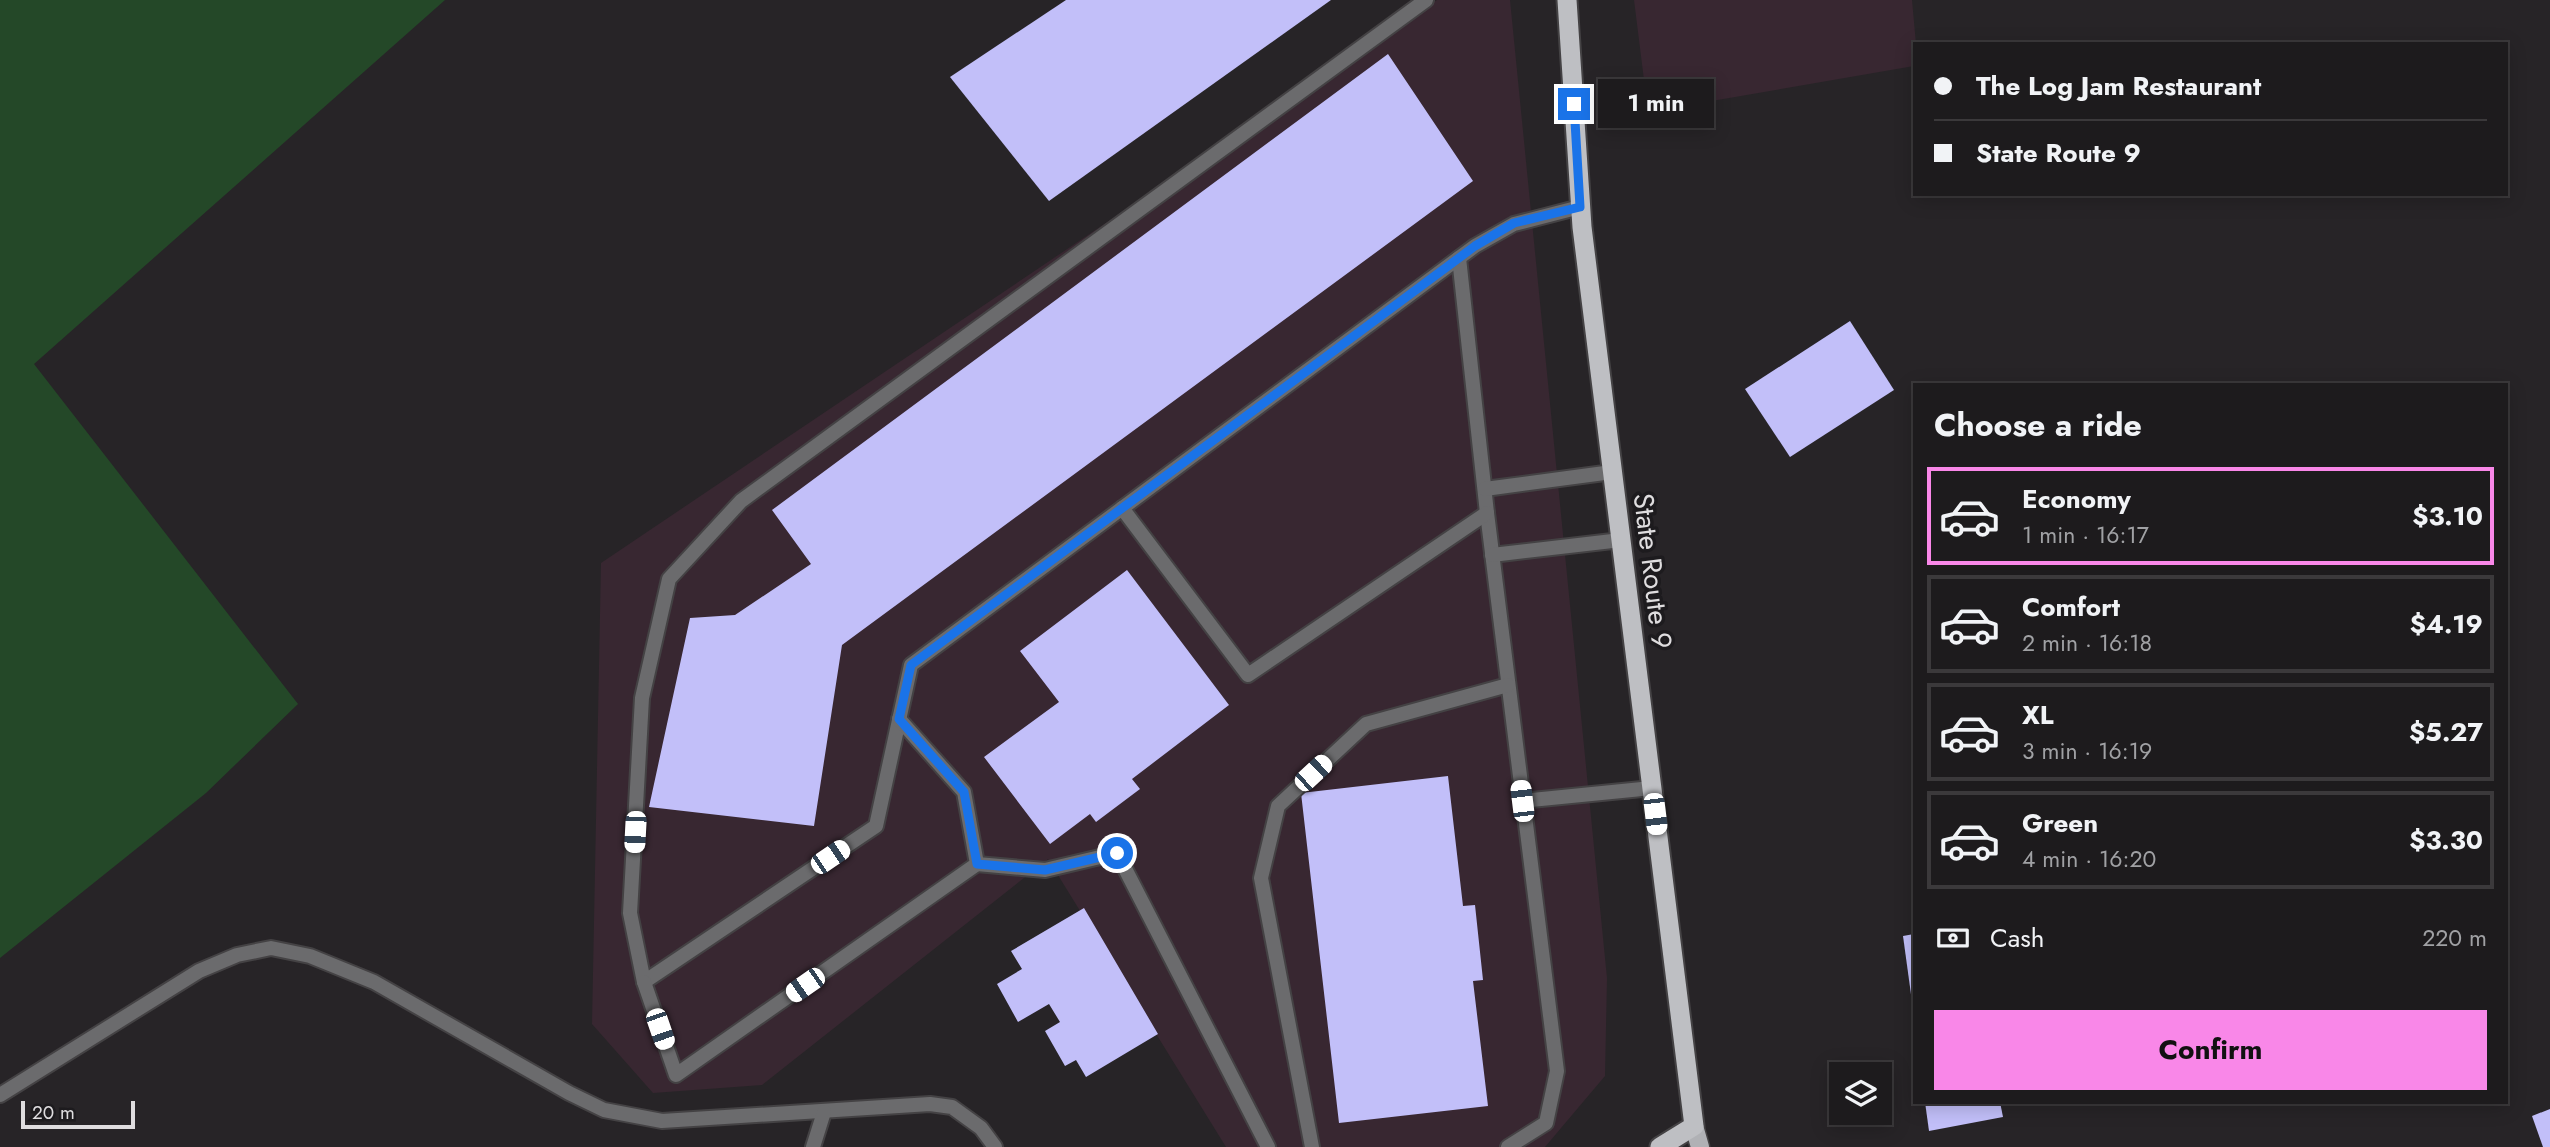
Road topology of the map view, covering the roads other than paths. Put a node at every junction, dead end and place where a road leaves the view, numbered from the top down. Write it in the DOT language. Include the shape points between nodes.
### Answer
graph roads {
  1 [pos="1426,0"];
  2 [pos="1567,0"];
  3 [pos="1580,207"];
  4 [pos="1460,258"];
  5 [pos="1612,472"];
  6 [pos="1485,489"];
  7 [pos="1122,508"];
  8 [pos="1487,513"];
  9 [pos="1621,540"];
  10 [pos="1492,555"];
  11 [pos="1508,685"];
  12 [pos="899,719"];
  13 [pos="1652,788"];
  14 [pos="1522,801"];
  15 [pos="977,864"];
  16 [pos="644,982"];
  17 [pos="0,1095"];
  18 [pos="824,1112"];
  19 [pos="1694,1126"];
  20 [pos="813,1147"];
  21 [pos="995,1147"];
  22 [pos="1268,1147"];
  23 [pos="1312,1147"];
  24 [pos="1508,1147"];
  25 [pos="1660,1147"];
  26 [pos="1700,1147"];
  1 -- 16 [label="lane" via="741,501 669,579 642,698 630,913"];
  2 -- 3 [label="highway, State Route 9"];
  3 -- 4 [label="lane" via="1514,223"];
  3 -- 5 [label="highway, State Route 9"];
  4 -- 6 [label="lane"];
  4 -- 7 [label="lane"];
  5 -- 6 [label="lane"];
  5 -- 9 [label="highway, State Route 9"];
  6 -- 8 [label="lane"];
  7 -- 8 [label="lane" via="1248,676"];
  7 -- 12 [label="lane" via="911,665"];
  8 -- 10 [label="lane"];
  9 -- 10 [label="lane"];
  9 -- 13 [label="highway, State Route 9"];
  10 -- 11 [label="lane"];
  11 -- 14 [label="lane"];
  11 -- 23 [label="lane" via="1366,724 1278,806 1261,878"];
  12 -- 15 [label="lane" via="964,792"];
  12 -- 16 [label="lane" via="876,826"];
  13 -- 14 [label="lane"];
  13 -- 19 [label="highway, State Route 9"];
  14 -- 24 [label="lane" via="1557,1070 1546,1123"];
  15 -- 16 [label="lane" via="676,1075"];
  15 -- 22 [label="lane" via="1045,870 1117,853"];
  17 -- 18 [label="lane" via="198,971 237,955 271,948 310,956 374,982 604,1110 662,1121"];
  18 -- 20 [label="lane"];
  18 -- 21 [label="lane" via="930,1104 953,1107 981,1128"];
  19 -- 25 [label="highway"];
  19 -- 26 [label="main road, State Route 9"];
}
